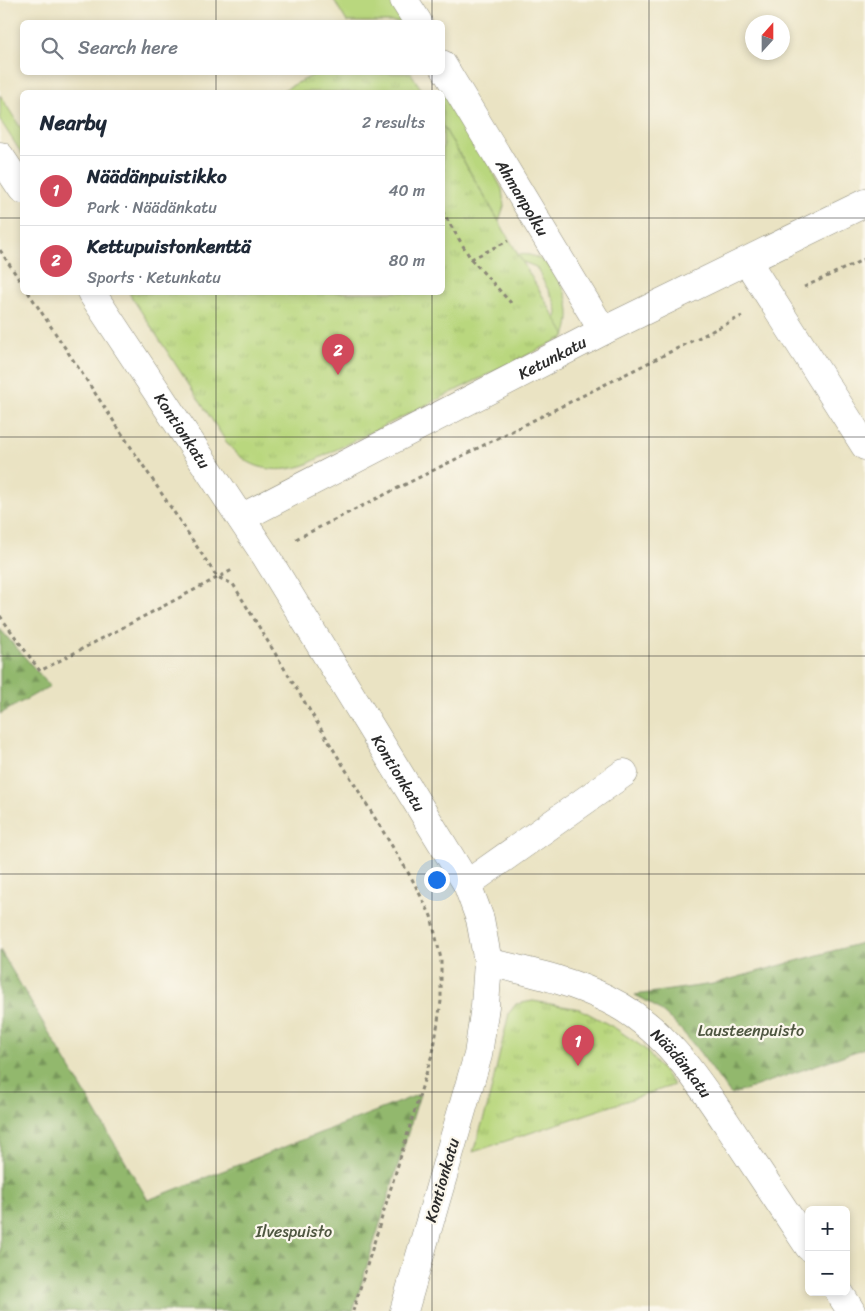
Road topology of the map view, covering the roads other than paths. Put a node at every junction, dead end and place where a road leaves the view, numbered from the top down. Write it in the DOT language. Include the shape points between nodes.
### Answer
graph roads {
  1 [pos="404,0"];
  2 [pos="417,20"];
  3 [pos="445,69"];
  4 [pos="0,156"];
  5 [pos="20,186"];
  6 [pos="865,203"];
  7 [pos="747,260"];
  8 [pos="93,295"];
  9 [pos="603,331"];
  10 [pos="865,446"];
  11 [pos="241,518"];
  12 [pos="624,773"];
  13 [pos="466,884"];
  14 [pos="488,962"];
  15 [pos="805,1240"];
  16 [pos="842,1296"];
  17 [pos="404,1311"];
  18 [pos="851,1311"];
  1 -- 2 [label="street"];
  3 -- 9 [label="street, Ahmanpolku"];
  4 -- 5 [label="street"];
  6 -- 7 [label="street, Ketunkatu"];
  7 -- 9 [label="street, Ketunkatu"];
  7 -- 10 [label="street"];
  8 -- 11 [label="street, Kontionkatu"];
  9 -- 11 [label="street, Ketunkatu"];
  11 -- 13 [label="street, Kontionkatu"];
  12 -- 13 [label="street"];
  13 -- 14 [label="street, Kontionkatu" via="480,920"];
  14 -- 15 [label="street, Näädänkatu" via="574,985 609,999 644,1021 696,1078"];
  14 -- 17 [label="street, Kontionkatu" via="478,1055"];
  16 -- 18 [label="street"];
}
